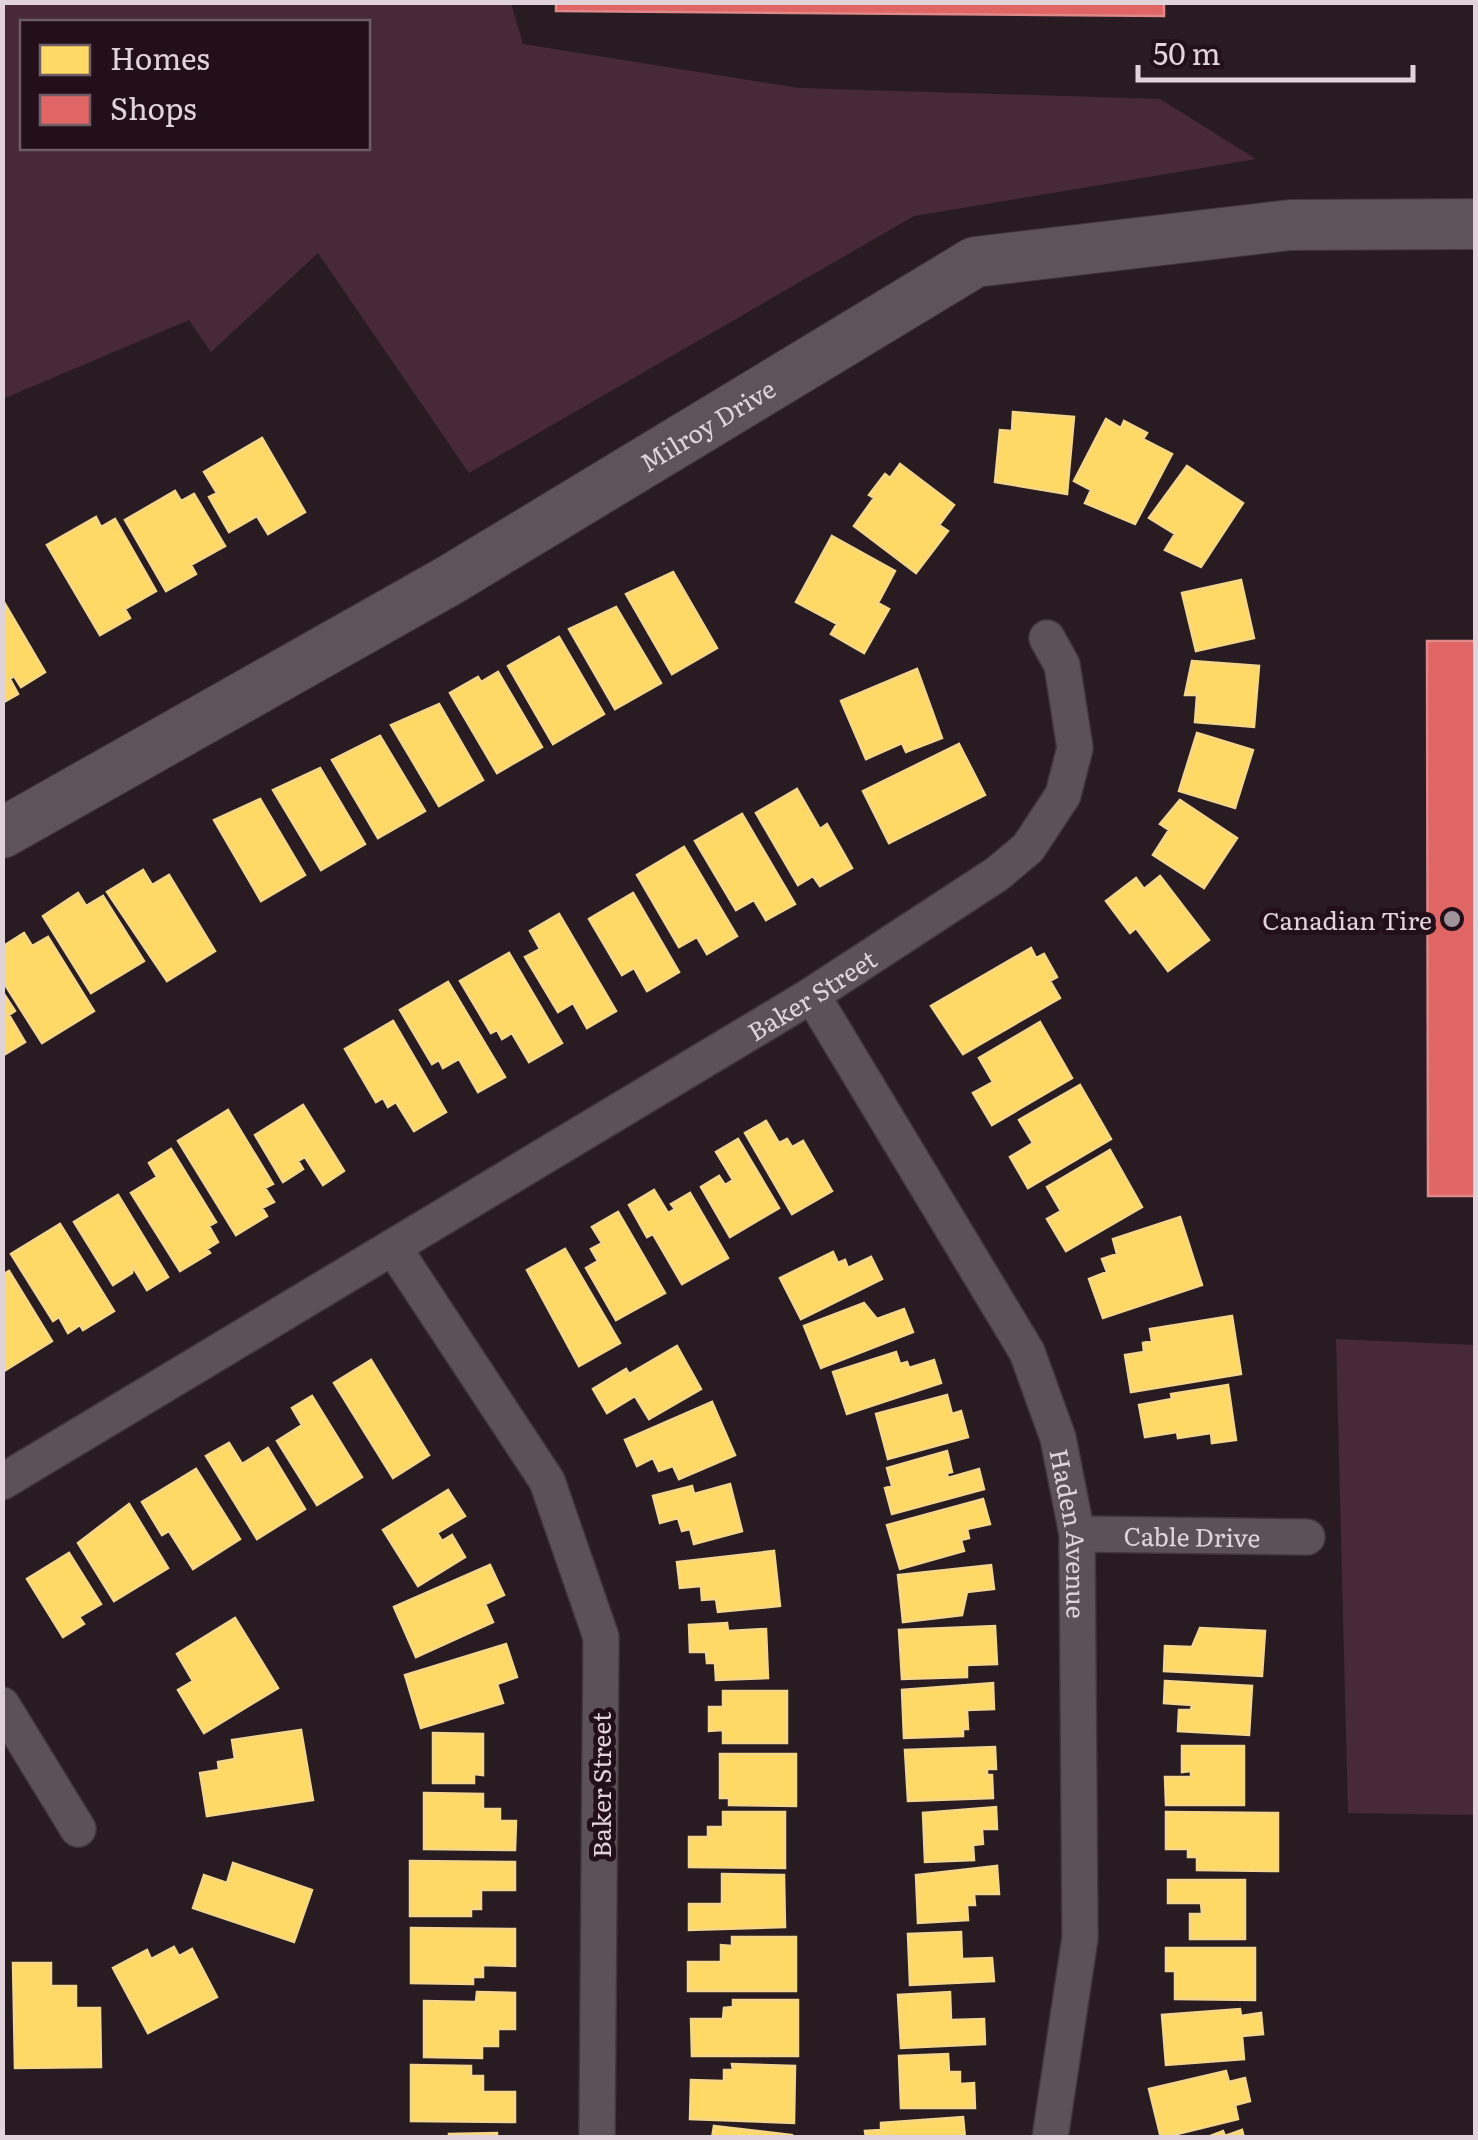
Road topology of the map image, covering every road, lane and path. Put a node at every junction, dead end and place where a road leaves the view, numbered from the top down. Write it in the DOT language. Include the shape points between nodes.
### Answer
graph roads {
  1 [pos="1476,224"];
  2 [pos="1047,638"];
  3 [pos="2,833"];
  4 [pos="812,995"];
  5 [pos="393,1247"];
  6 [pos="2,1482"];
  7 [pos="1077,1534"];
  8 [pos="1307,1537"];
  9 [pos="2,1705"];
  10 [pos="78,1829"];
  11 [pos="597,2138"];
  12 [pos="1050,2138"];
  1 -- 3 [label="street, Milroy Drive" via="1290,225 975,262 450,580"];
  2 -- 4 [label="street, Baker Street" via="1062,665 1075,748 1063,795 1028,848 998,874"];
  4 -- 5 [label="street, Baker Street"];
  4 -- 7 [label="street, Haden Avenue" via="1026,1352 1058,1438"];
  5 -- 6 [label="street, Baker Street"];
  5 -- 11 [label="street, Baker Street" via="547,1481 601,1636"];
  7 -- 8 [label="street, Cable Drive"];
  7 -- 12 [label="street, Haden Avenue" via="1080,1938"];
  9 -- 10 [label="street"];
}
